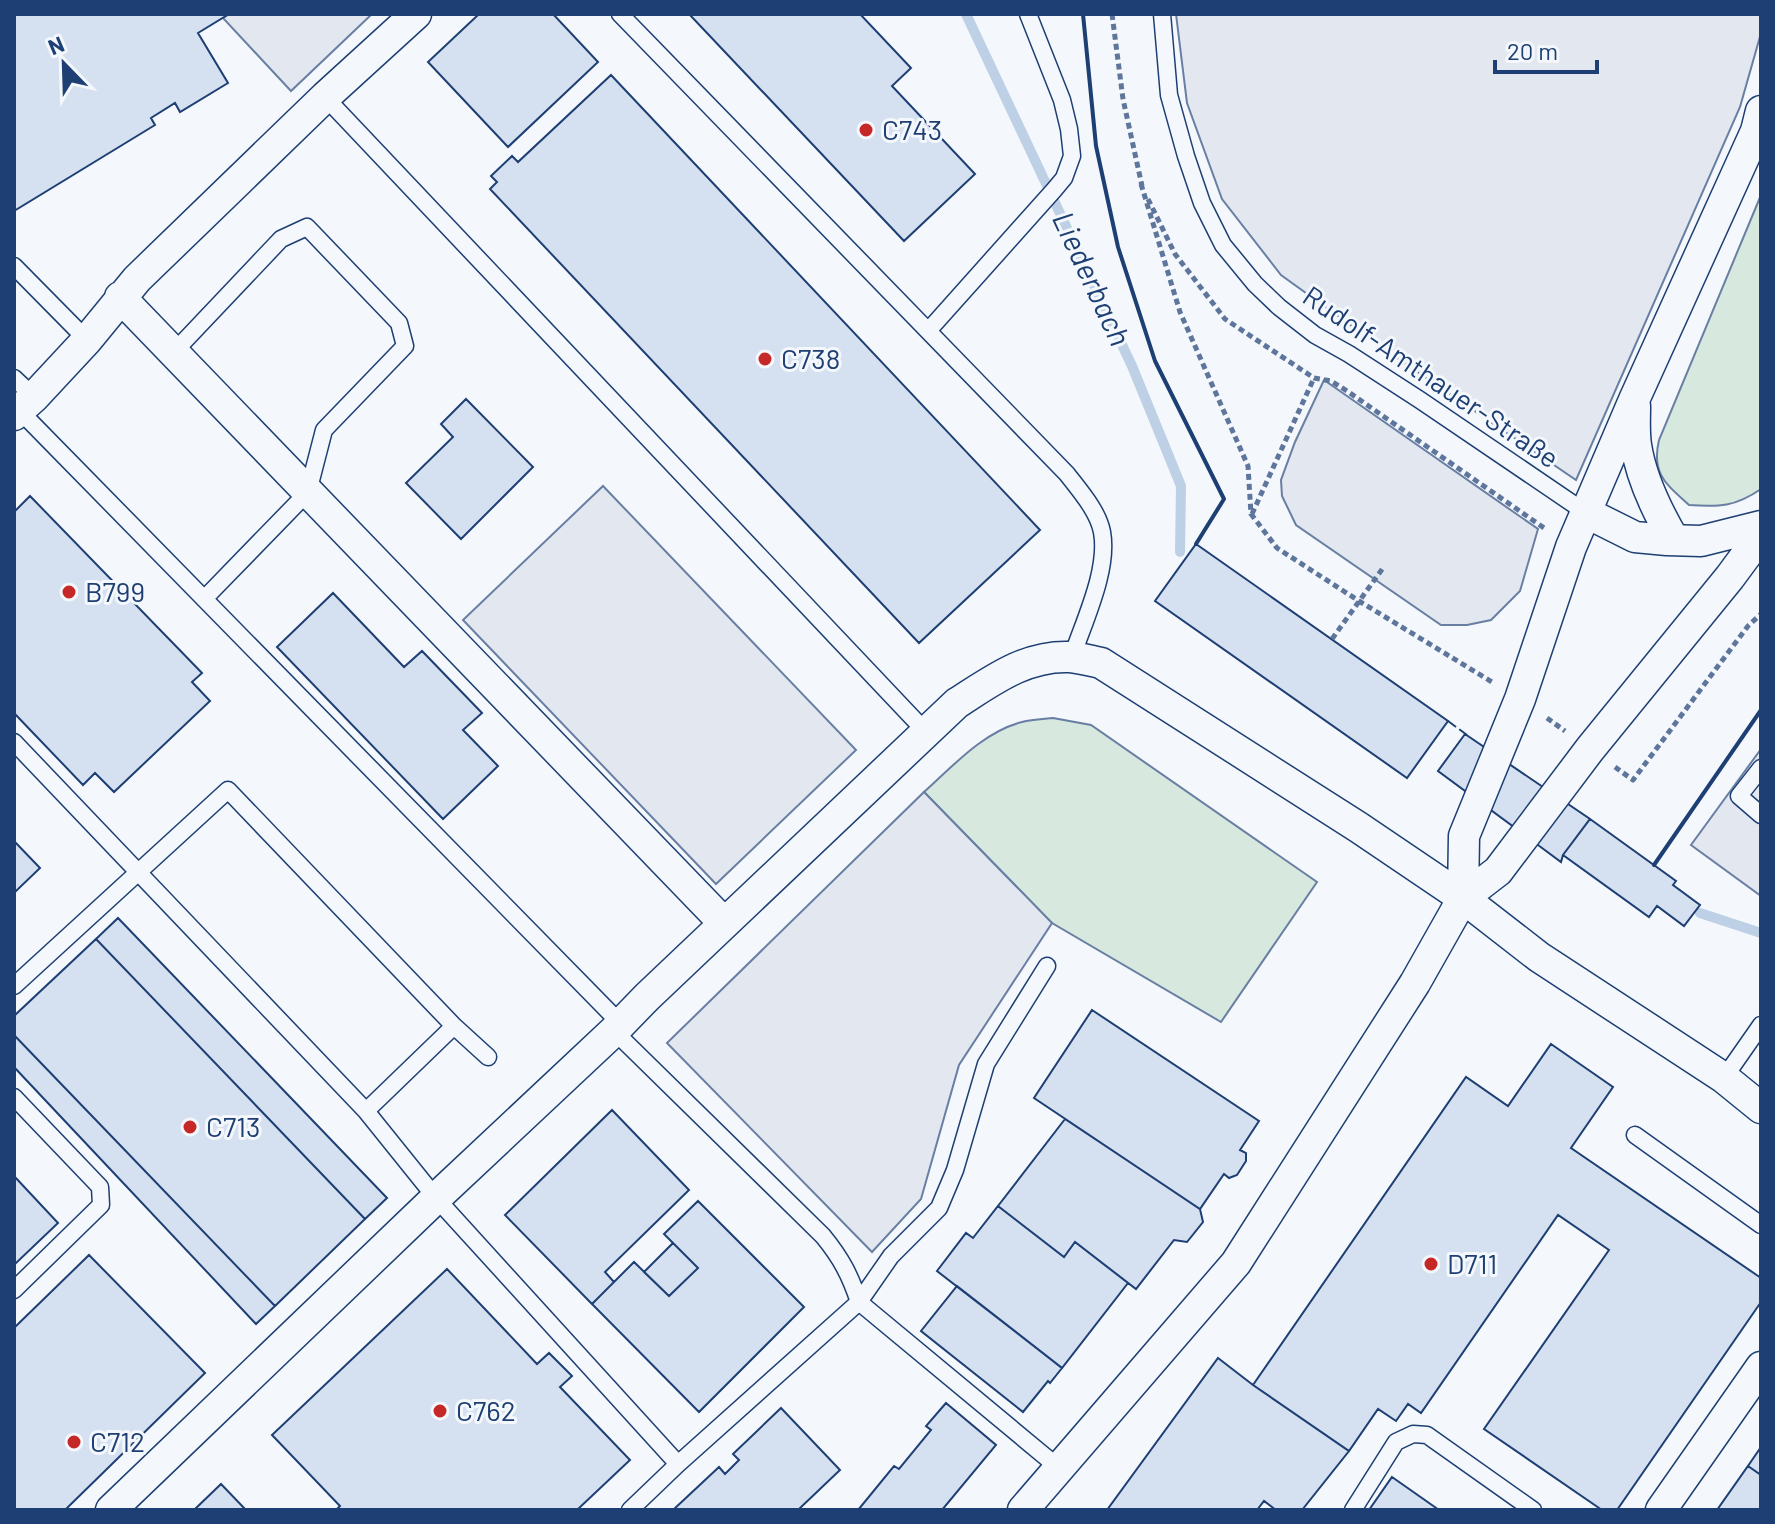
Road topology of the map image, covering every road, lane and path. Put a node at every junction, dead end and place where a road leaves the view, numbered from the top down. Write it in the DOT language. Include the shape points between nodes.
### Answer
graph roads {
  1 [pos="416,14"];
  2 [pos="620,14"];
  3 [pos="1028,14"];
  4 [pos="1162,14"];
  5 [pos="325,97"];
  6 [pos="1760,121"];
  7 [pos="1141,184"];
  8 [pos="14,266"];
  9 [pos="120,297"];
  10 [pos="928,331"];
  11 [pos="87,340"];
  12 [pos="173,353"];
  13 [pos="1314,378"];
  14 [pos="20,400"];
  15 [pos="1634,400"];
  16 [pos="308,492"];
  17 [pos="1585,512"];
  18 [pos="1251,514"];
  19 [pos="1761,526"];
  20 [pos="1761,535"];
  21 [pos="1674,540"];
  22 [pos="1383,568"];
  23 [pos="204,599"];
  24 [pos="1359,601"];
  25 [pos="1761,614"];
  26 [pos="1332,639"];
  27 [pos="1072,657"];
  28 [pos="1520,699"];
  29 [pos="926,732"];
  30 [pos="14,742"];
  31 [pos="1590,749"];
  32 [pos="1761,768"];
  33 [pos="1761,815"];
  34 [pos="136,872"];
  35 [pos="1463,898"];
  36 [pos="724,923"];
  37 [pos="1047,966"];
  38 [pos="14,986"];
  39 [pos="1761,1025"];
  40 [pos="454,1026"];
  41 [pos="618,1028"];
  42 [pos="488,1057"];
  43 [pos="1724,1078"];
  44 [pos="14,1097"];
  45 [pos="1761,1108"];
  46 [pos="366,1111"];
  47 [pos="1635,1135"];
  48 [pos="436,1198"];
  49 [pos="1761,1225"];
  50 [pos="14,1290"];
  51 [pos="859,1302"];
  52 [pos="1761,1367"];
  53 [pos="678,1464"];
  54 [pos="1059,1468"];
  55 [pos="111,1510"];
  56 [pos="630,1510"];
  57 [pos="1023,1510"];
  58 [pos="1353,1510"];
  59 [pos="1533,1510"];
  60 [pos="1661,1510"];
  1 -- 5 [label="street"];
  2 -- 10 [label="lane"];
  3 -- 10 [label="lane" via="1062,100 1072,156 1064,178"];
  4 -- 17 [label="lane, Rudolf-Amthauer-Straße" via="1169,95 1202,203 1223,245 1255,284 1315,335"];
  5 -- 9 [label="street"];
  5 -- 29 [label="lane"];
  6 -- 15 [label="street"];
  7 -- 18 [label="path" via="1180,312 1248,466"];
  8 -- 11 [label="lane"];
  9 -- 11 [label="street"];
  9 -- 12 [label="street"];
  10 -- 27 [label="lane" via="1067,474 1102,530 1103,566"];
  11 -- 14 [label="street"];
  12 -- 16 [label="street"];
  12 -- 16 [label="lane" via="281,239 307,227 399,323 405,346 324,430"];
  13 -- 18 [label="path"];
  14 -- 23 [label="lane"];
  15 -- 17 [label="street"];
  15 -- 21 [label="street" via="1642,471"];
  16 -- 23 [label="lane"];
  16 -- 36 [label="street"];
  17 -- 21 [label="street" via="1635,537"];
  17 -- 28 [label="street"];
  18 -- 24 [label="path" via="1277,548"];
  19 -- 21 [label="street" via="1701,541"];
  20 -- 31 [label="street"];
  22 -- 24 [label="path"];
  23 -- 41 [label="lane"];
  24 -- 26 [label="path"];
  24 -- 28 [label="path"];
  25 -- 31 [label="path" via="1633,780"];
  27 -- 29 [label="street" via="1045,658 1010,670 957,703"];
  27 -- 35 [label="street" via="1101,663"];
  28 -- 31 [label="path"];
  28 -- 35 [label="street" via="1464,836"];
  29 -- 36 [label="street"];
  30 -- 34 [label="lane"];
  31 -- 35 [label="street" via="1498,871"];
  32 -- 33 [label="lane" via="1739,796"];
  34 -- 38 [label="lane"];
  34 -- 40 [label="lane" via="228,790"];
  34 -- 46 [label="lane"];
  35 -- 43 [label="street" via="1539,957"];
  35 -- 54 [label="street" via="1415,983 1236,1263"];
  36 -- 41 [label="street"];
  37 -- 51 [label="lane" via="986,1064 939,1208 891,1256"];
  39 -- 43 [label="lane"];
  40 -- 42 [label="lane"];
  40 -- 46 [label="lane"];
  41 -- 48 [label="street"];
  41 -- 51 [label="lane" via="839,1254"];
  43 -- 45 [label="street"];
  44 -- 50 [label="lane" via="100,1187 101,1205"];
  46 -- 48 [label="lane"];
  47 -- 49 [label="lane"];
  48 -- 53 [label="lane"];
  48 -- 55 [label="street"];
  51 -- 53 [label="lane"];
  51 -- 54 [label="lane"];
  52 -- 60 [label="street"];
  53 -- 56 [label="lane"];
  54 -- 57 [label="street"];
  58 -- 59 [label="lane" via="1396,1442 1413,1434 1427,1435"];
}
